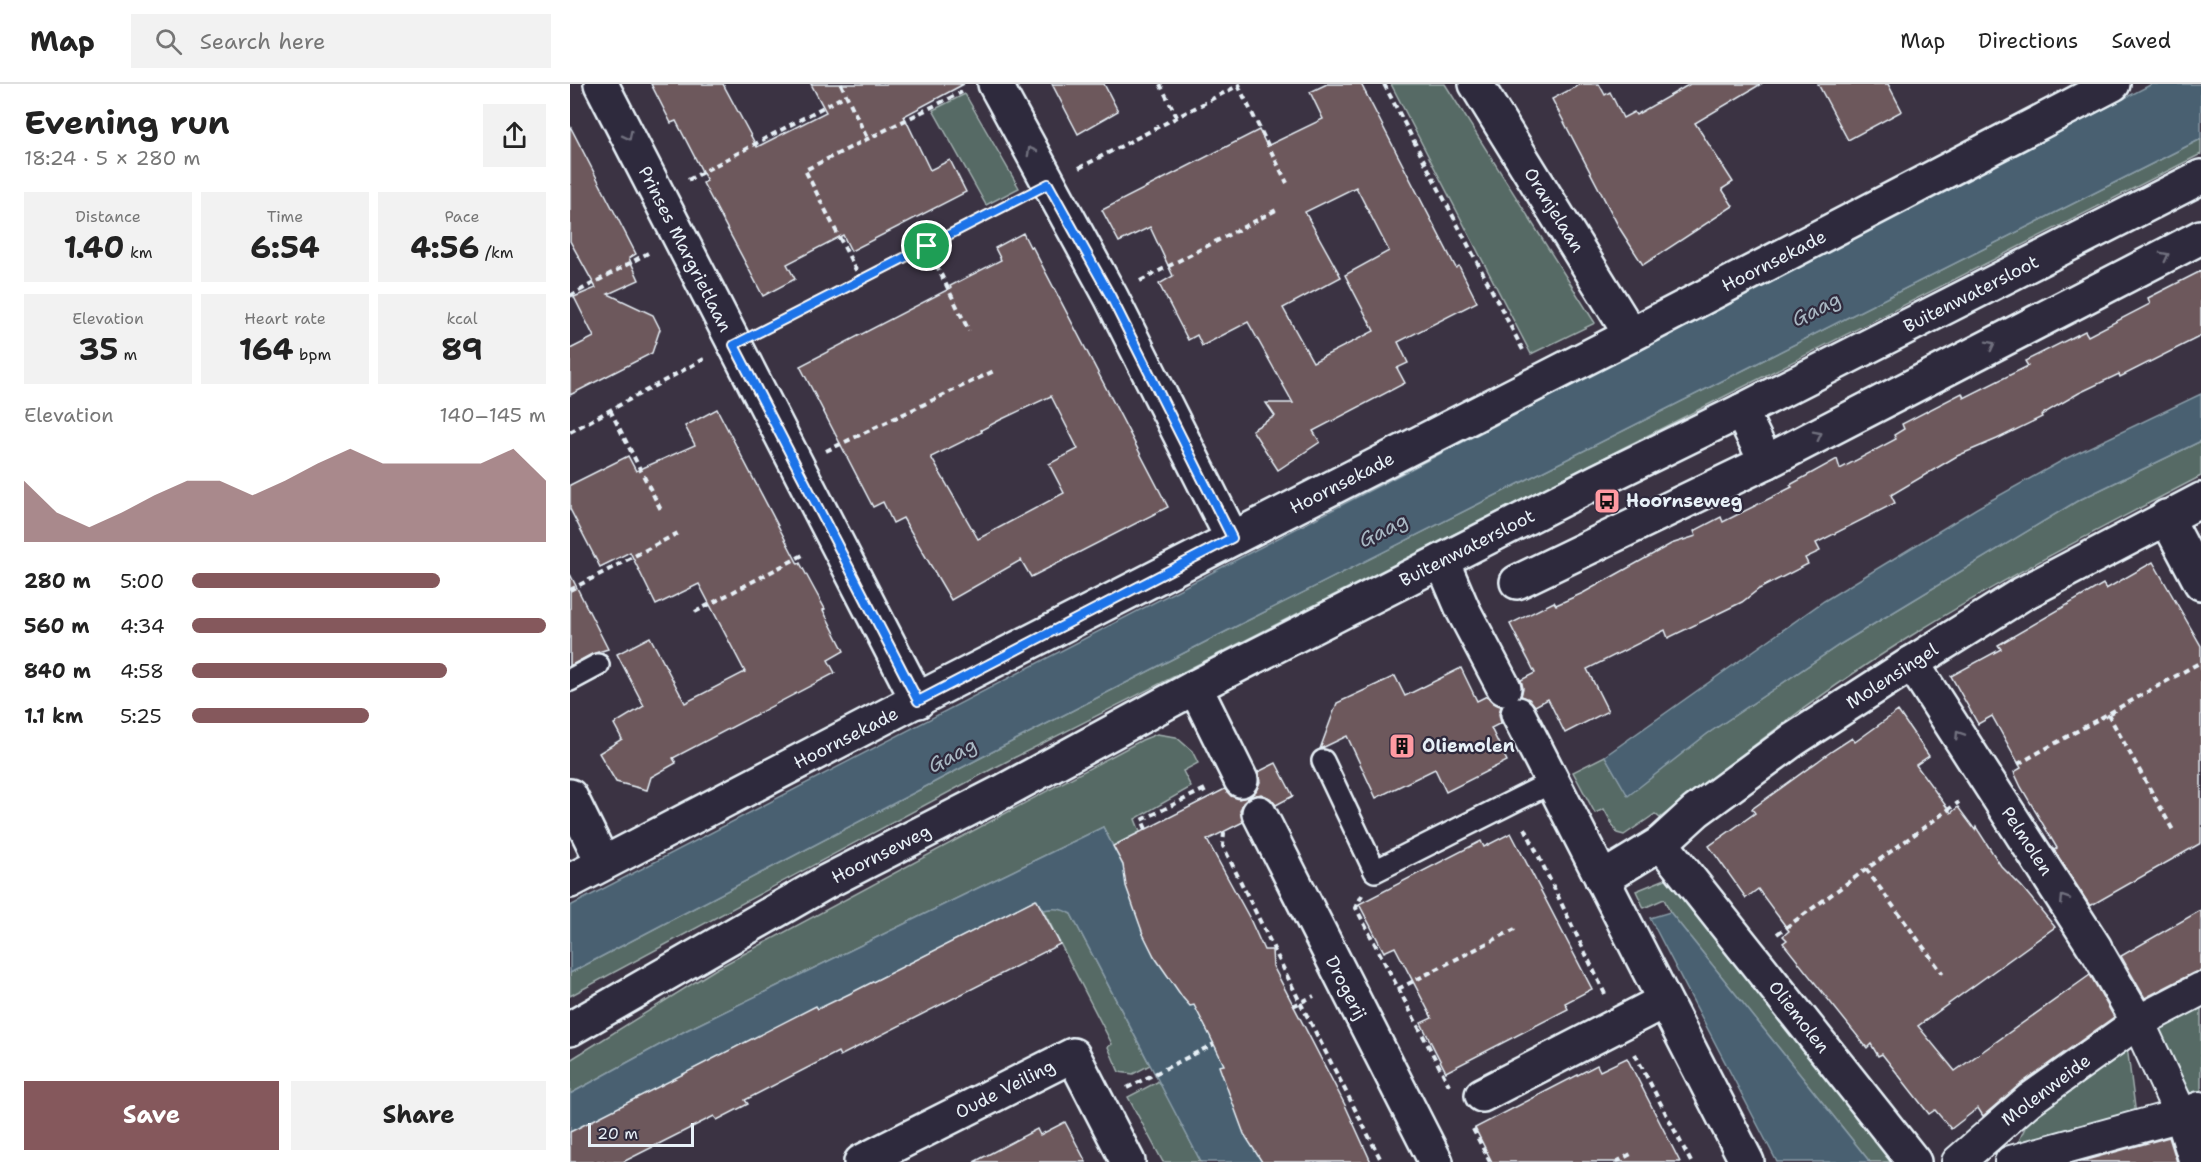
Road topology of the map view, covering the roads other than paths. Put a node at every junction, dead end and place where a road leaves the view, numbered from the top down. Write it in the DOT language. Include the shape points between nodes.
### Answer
graph roads {
  1 [pos="601,84"];
  2 [pos="1476,84"];
  3 [pos="2114,84"];
  4 [pos="982,86"];
  5 [pos="2201,177"];
  6 [pos="2201,237"];
  7 [pos="1631,336"];
  8 [pos="1741,411"];
  9 [pos="1766,462"];
  10 [pos="2201,500"];
  11 [pos="2166,517"];
  12 [pos="1232,538"];
  13 [pos="1442,561"];
  14 [pos="1517,582"];
  15 [pos="2201,583"];
  16 [pos="1912,663"];
  17 [pos="598,665"];
  18 [pos="570,680"];
  19 [pos="1196,687"];
  20 [pos="918,701"];
  21 [pos="1323,761"];
  22 [pos="1241,780"];
  23 [pos="1552,782"];
  24 [pos="570,796"];
  25 [pos="1259,813"];
  26 [pos="1661,843"];
  27 [pos="603,863"];
  28 [pos="1602,879"];
  29 [pos="570,881"];
  30 [pos="2095,948"];
  31 [pos="2201,989"];
  32 [pos="1664,1001"];
  33 [pos="2138,1022"];
  34 [pos="570,1029"];
  35 [pos="1482,1095"];
  36 [pos="2191,1111"];
  37 [pos="861,1162"];
  38 [pos="1128,1162"];
  39 [pos="1436,1162"];
  40 [pos="1747,1162"];
  41 [pos="1914,1162"];
  42 [pos="1958,1162"];
  43 [pos="2010,1162"];
  44 [pos="2196,1162"];
  1 -- 20 [label="street, Prinses Margrietlaan, one-way"];
  2 -- 7 [label="street, Oranjelaan"];
  3 -- 7 [label="street, Hoornsekade"];
  12 -- 4 [label="street, one-way" via="1111,297 1048,184"];
  5 -- 8 [label="street, Buitenwatersloot"];
  9 -- 6 [label="street, one-way"];
  7 -- 12 [label="street, Hoornsekade"];
  8 -- 9 [label="street"];
  8 -- 13 [label="street, Buitenwatersloot"];
  9 -- 14 [label="street"];
  10 -- 11 [label="street, Molensingel"];
  11 -- 15 [label="street"];
  11 -- 16 [label="street, Molensingel" via="2022,594"];
  12 -- 20 [label="street, Hoornsekade"];
  13 -- 19 [label="street, Buitenwatersloot"];
  13 -- 23 [label="street" via="1463,610"];
  16 -- 26 [label="street, Molensingel" via="1793,740 1696,811"];
  30 -- 16 [label="street, Pelmolen, one-way"];
  17 -- 18 [label="lane"];
  19 -- 22 [label="street"];
  19 -- 34 [label="street, Hoornseweg" via="825,882"];
  20 -- 27 [label="street, Hoornsekade"];
  21 -- 23 [label="lane" via="1375,871"];
  23 -- 28 [label="street"];
  24 -- 27 [label="street"];
  25 -- 39 [label="street, Drogerij"];
  26 -- 28 [label="street, Molensingel"];
  26 -- 41 [label="street, Oliemolen"];
  27 -- 29 [label="street, Hoornsekade"];
  28 -- 32 [label="street"];
  30 -- 33 [label="street, Pelmolen"];
  31 -- 33 [label="street, Molenweide"];
  32 -- 35 [label="street"];
  32 -- 40 [label="street"];
  33 -- 36 [label="street"];
  33 -- 42 [label="street, Molenweide" via="2029,1100"];
  36 -- 43 [label="street"];
  36 -- 44 [label="street"];
  37 -- 38 [label="street, Oude Veiling" via="1073,1055"];
}
